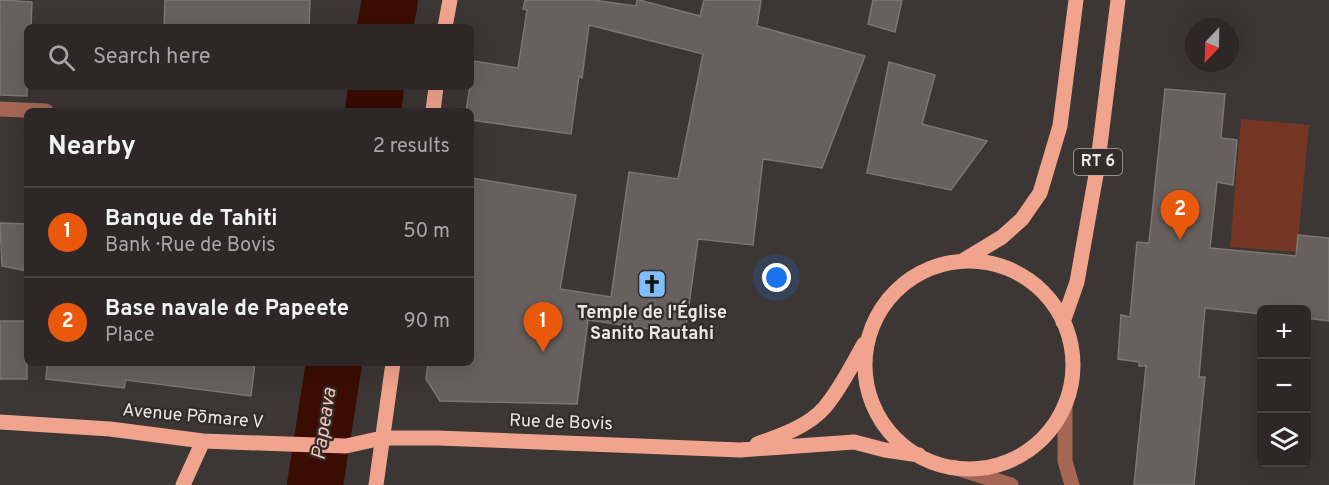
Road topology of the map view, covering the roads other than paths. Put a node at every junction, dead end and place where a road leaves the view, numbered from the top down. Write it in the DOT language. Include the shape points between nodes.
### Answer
graph roads {
  1 [pos="450,0"];
  2 [pos="1076,0"];
  3 [pos="1118,0"];
  4 [pos="446,24"];
  5 [pos="436,90"];
  6 [pos="433,108"];
  7 [pos="0,109"];
  8 [pos="24,110"];
  9 [pos="962,261"];
  10 [pos="1063,322"];
  11 [pos="869,335"];
  12 [pos="393,366"];
  13 [pos="1065,404"];
  14 [pos="0,422"];
  15 [pos="382,438"];
  16 [pos="203,441"];
  17 [pos="740,450"];
  18 [pos="919,455"];
  19 [pos="953,467"];
  20 [pos="183,485"];
  21 [pos="376,485"];
  22 [pos="1011,485"];
  23 [pos="1072,485"];
  1 -- 4 [label="main road"];
  2 -- 9 [label="main road, RT 6" via="1060,126 1040,192 1022,219 1002,237"];
  3 -- 10 [label="main road, RT 6" via="1095,180 1077,282"];
  5 -- 6 [label="main road"];
  7 -- 8 [label="street"];
  9 -- 10 [label="main road" via="993,265 1022,276 1053,304"];
  9 -- 11 [label="main road" via="936,266 906,282 883,305"];
  10 -- 13 [label="main road" via="1072,354"];
  11 -- 17 [label="main road, Rue de Bovis" via="824,408 800,426"];
  11 -- 18 [label="main road" via="866,377 873,404 886,428"];
  12 -- 15 [label="main road"];
  13 -- 19 [label="main road" via="1049,431 1020,455 984,467"];
  13 -- 23 [label="street" via="1065,461"];
  14 -- 16 [label="main road, Avenue Pōmare V" via="110,429"];
  15 -- 16 [label="main road, Avenue Pōmare V" via="346,446"];
  15 -- 17 [label="main road, Rue de Bovis"];
  15 -- 21 [label="main road"];
  16 -- 20 [label="main road"];
  17 -- 18 [label="main road, Rue de Bovis" via="854,442"];
  18 -- 19 [label="main road"];
  19 -- 22 [label="street"];
}
